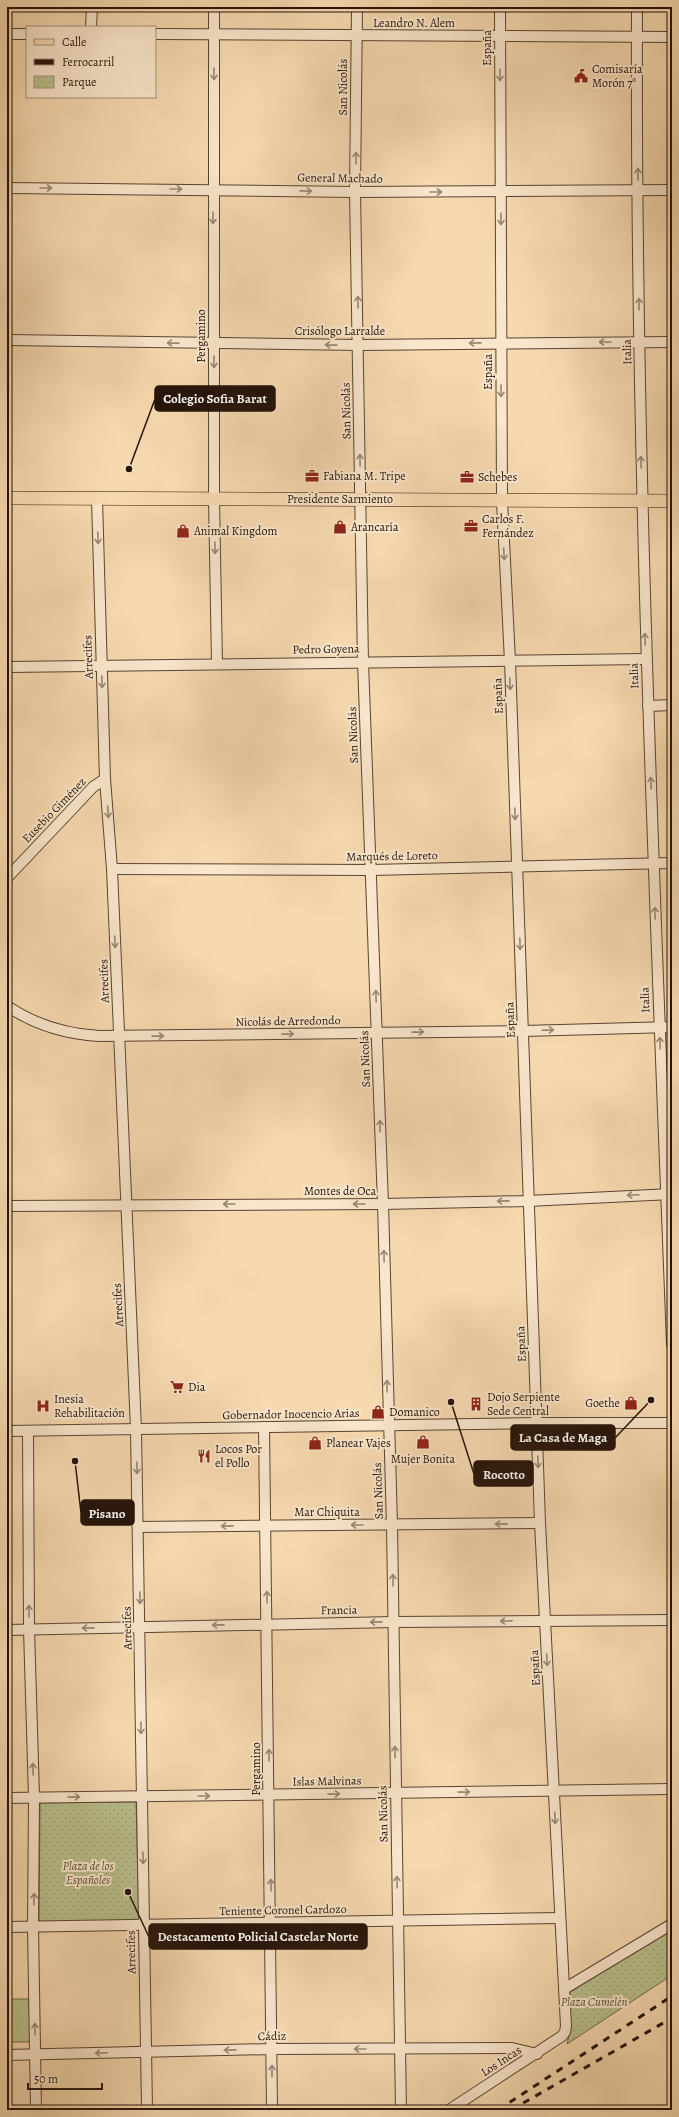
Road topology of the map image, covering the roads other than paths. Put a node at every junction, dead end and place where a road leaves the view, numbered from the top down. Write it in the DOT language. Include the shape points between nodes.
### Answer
graph roads {
  1 [pos="92,7"];
  2 [pos="214,7"];
  3 [pos="357,7"];
  4 [pos="500,7"];
  5 [pos="637,7"];
  6 [pos="91,26"];
  7 [pos="7,34"];
  8 [pos="26,34"];
  9 [pos="156,34"];
  10 [pos="214,35"];
  11 [pos="357,36"];
  12 [pos="500,36"];
  13 [pos="637,36"];
  14 [pos="672,37"];
  15 [pos="7,188"];
  16 [pos="213,190"];
  17 [pos="638,190"];
  18 [pos="672,190"];
  19 [pos="355,192"];
  20 [pos="501,192"];
  21 [pos="7,340"];
  22 [pos="501,342"];
  23 [pos="640,342"];
  24 [pos="672,342"];
  25 [pos="214,343"];
  26 [pos="359,345"];
  27 [pos="7,498"];
  28 [pos="214,498"];
  29 [pos="97,499"];
  30 [pos="360,499"];
  31 [pos="502,501"];
  32 [pos="642,501"];
  33 [pos="672,501"];
  34 [pos="646,659"];
  35 [pos="363,662"];
  36 [pos="510,662"];
  37 [pos="217,664"];
  38 [pos="102,666"];
  39 [pos="7,667"];
  40 [pos="672,705"];
  41 [pos="648,706"];
  42 [pos="105,779"];
  43 [pos="654,863"];
  44 [pos="672,863"];
  45 [pos="517,866"];
  46 [pos="112,870"];
  47 [pos="371,870"];
  48 [pos="7,878"];
  49 [pos="7,1006"];
  50 [pos="659,1027"];
  51 [pos="672,1027"];
  52 [pos="523,1031"];
  53 [pos="377,1032"];
  54 [pos="119,1037"];
  55 [pos="669,1194"];
  56 [pos="528,1200"];
  57 [pos="383,1204"];
  58 [pos="126,1205"];
  59 [pos="7,1206"];
  60 [pos="672,1344"];
  61 [pos="537,1423"];
  62 [pos="672,1423"];
  63 [pos="388,1425"];
  64 [pos="264,1427"];
  65 [pos="136,1429"];
  66 [pos="7,1431"];
  67 [pos="28,1431"];
  68 [pos="540,1523"];
  69 [pos="266,1525"];
  70 [pos="392,1525"];
  71 [pos="138,1527"];
  72 [pos="672,1620"];
  73 [pos="545,1621"];
  74 [pos="393,1622"];
  75 [pos="268,1625"];
  76 [pos="140,1627"];
  77 [pos="29,1629"];
  78 [pos="7,1630"];
  79 [pos="672,1789"];
  80 [pos="554,1790"];
  81 [pos="395,1793"];
  82 [pos="141,1796"];
  83 [pos="269,1796"];
  84 [pos="34,1797"];
  85 [pos="7,1798"];
  86 [pos="560,1918"];
  87 [pos="398,1921"];
  88 [pos="271,1923"];
  89 [pos="672,1924"];
  90 [pos="144,1926"];
  91 [pos="7,1927"];
  92 [pos="33,1927"];
  93 [pos="564,1989"];
  94 [pos="565,2032"];
  95 [pos="272,2049"];
  96 [pos="400,2049"];
  97 [pos="146,2051"];
  98 [pos="537,2054"];
  99 [pos="7,2055"];
  100 [pos="35,2055"];
  101 [pos="36,2110"];
  102 [pos="146,2110"];
  103 [pos="272,2110"];
  104 [pos="401,2110"];
  105 [pos="449,2110"];
  1 -- 6 [label="street"];
  2 -- 10 [label="street, Pergamino"];
  3 -- 11 [label="street, San Nicolás"];
  4 -- 12 [label="street, España"];
  5 -- 13 [label="street, Italia"];
  7 -- 8 [label="street"];
  9 -- 10 [label="street, Leandro N. Alem"];
  10 -- 11 [label="street, Leandro N. Alem"];
  10 -- 16 [label="street, Pergamino, one-way"];
  11 -- 12 [label="street, Leandro N. Alem"];
  19 -- 11 [label="street, San Nicolás, one-way"];
  12 -- 13 [label="street, Leandro N. Alem"];
  12 -- 20 [label="street, España, one-way"];
  13 -- 14 [label="street, Leandro N. Alem"];
  17 -- 13 [label="street, Italia, one-way"];
  15 -- 16 [label="street, General Machado, one-way"];
  16 -- 19 [label="street, General Machado, one-way"];
  16 -- 25 [label="street, Pergamino, one-way"];
  17 -- 18 [label="street, General Machado"];
  17 -- 20 [label="street, General Machado"];
  23 -- 17 [label="street, Italia, one-way"];
  19 -- 20 [label="street, General Machado, one-way"];
  26 -- 19 [label="street, San Nicolás, one-way"];
  20 -- 22 [label="street, España, one-way"];
  25 -- 21 [label="street, Crisólogo Larralde, one-way"];
  23 -- 22 [label="street, Crisólogo Larralde, one-way"];
  22 -- 26 [label="street, Crisólogo Larralde, one-way"];
  22 -- 31 [label="street, España, one-way"];
  23 -- 24 [label="street, Crisólogo Larralde"];
  32 -- 23 [label="street, Italia, one-way"];
  26 -- 25 [label="street, Crisólogo Larralde, one-way"];
  25 -- 28 [label="street, Pergamino, one-way"];
  30 -- 26 [label="street, San Nicolás, one-way"];
  27 -- 29 [label="main road, Presidente Sarmiento"];
  28 -- 29 [label="main road, Presidente Sarmiento"];
  28 -- 30 [label="main road, Presidente Sarmiento"];
  28 -- 37 [label="street, Pergamino, one-way"];
  29 -- 38 [label="street, Arrecifes, one-way"];
  30 -- 31 [label="main road, Presidente Sarmiento"];
  30 -- 35 [label="street, San Nicolás"];
  31 -- 32 [label="main road, Presidente Sarmiento"];
  31 -- 36 [label="street, España, one-way"];
  32 -- 33 [label="main road, Presidente Sarmiento"];
  34 -- 32 [label="street, Italia, one-way"];
  34 -- 36 [label="street, Pedro Goyena"];
  34 -- 41 [label="street, Italia"];
  35 -- 36 [label="street, Pedro Goyena"];
  35 -- 37 [label="street, Pedro Goyena"];
  35 -- 47 [label="street, San Nicolás"];
  36 -- 45 [label="street, España, one-way"];
  37 -- 38 [label="street, Pedro Goyena"];
  38 -- 39 [label="street, Pedro Goyena"];
  38 -- 42 [label="street, Arrecifes, one-way"];
  40 -- 41 [label="street"];
  43 -- 41 [label="street, Italia, one-way"];
  42 -- 46 [label="street, Arrecifes, one-way"];
  42 -- 48 [label="street, Eusebio Giménez" via="93,787"];
  43 -- 44 [label="street, Marqués de Loreto"];
  43 -- 45 [label="street, Marqués de Loreto"];
  50 -- 43 [label="street, Italia, one-way"];
  45 -- 47 [label="street, Marqués de Loreto"];
  45 -- 52 [label="street, España, one-way"];
  46 -- 47 [label="street, Marqués de Loreto"];
  46 -- 54 [label="street, Arrecifes, one-way"];
  53 -- 47 [label="street, San Nicolás, one-way"];
  49 -- 54 [label="street, Nicolás de Arredondo" via="59,1031"];
  50 -- 51 [label="street, Nicolás de Arredondo"];
  52 -- 50 [label="street, Nicolás de Arredondo, one-way"];
  55 -- 50 [label="street, Italia, one-way"];
  53 -- 52 [label="street, Nicolás de Arredondo, one-way"];
  52 -- 56 [label="street, España"];
  54 -- 53 [label="street, Nicolás de Arredondo, one-way"];
  57 -- 53 [label="street, San Nicolás, one-way"];
  54 -- 58 [label="street, Arrecifes"];
  55 -- 56 [label="street, Montes de Oca, one-way"];
  55 -- 60 [label="street, Italia"];
  56 -- 57 [label="street, Montes de Oca, one-way"];
  56 -- 61 [label="street, España"];
  57 -- 58 [label="street, Montes de Oca, one-way"];
  63 -- 57 [label="street, San Nicolás, one-way"];
  58 -- 59 [label="street, Montes de Oca"];
  58 -- 65 [label="street, Arrecifes"];
  61 -- 62 [label="street, Gobernador Inocencio Arias"];
  61 -- 63 [label="street, Gobernador Inocencio Arias"];
  61 -- 68 [label="street, España, one-way"];
  63 -- 64 [label="street, Gobernador Inocencio Arias"];
  63 -- 70 [label="street, San Nicolás"];
  64 -- 65 [label="street, Gobernador Inocencio Arias"];
  64 -- 69 [label="street, Pergamino"];
  65 -- 67 [label="street, Gobernador Inocencio Arias"];
  65 -- 71 [label="street, Arrecifes, one-way"];
  66 -- 67 [label="street, Gobernador Inocencio Arias"];
  77 -- 67 [label="street, one-way"];
  68 -- 70 [label="street, Mar Chiquita, one-way"];
  68 -- 73 [label="street, España"];
  70 -- 69 [label="street, Mar Chiquita, one-way"];
  69 -- 71 [label="street, Mar Chiquita, one-way"];
  75 -- 69 [label="street, Pergamino, one-way"];
  74 -- 70 [label="street, San Nicolás, one-way"];
  71 -- 76 [label="street, Arrecifes, one-way"];
  72 -- 73 [label="street, Francia"];
  73 -- 74 [label="street, Francia, one-way"];
  73 -- 80 [label="street, España, one-way"];
  74 -- 75 [label="street, Francia, one-way"];
  81 -- 74 [label="street, San Nicolás, one-way"];
  75 -- 76 [label="street, Francia, one-way"];
  83 -- 75 [label="street, Pergamino, one-way"];
  76 -- 77 [label="street, Francia, one-way"];
  76 -- 82 [label="street, Arrecifes, one-way"];
  77 -- 78 [label="street, Francia"];
  84 -- 77 [label="street, one-way"];
  79 -- 80 [label="street, Islas Malvinas"];
  81 -- 80 [label="street, Islas Malvinas, one-way"];
  80 -- 86 [label="street, España, one-way"];
  83 -- 81 [label="street, Islas Malvinas, one-way"];
  87 -- 81 [label="street, San Nicolás, one-way"];
  82 -- 83 [label="street, Islas Malvinas, one-way"];
  84 -- 82 [label="street, Islas Malvinas, one-way"];
  82 -- 90 [label="street, Arrecifes, one-way"];
  88 -- 83 [label="street, Pergamino, one-way"];
  84 -- 85 [label="street, Islas Malvinas"];
  92 -- 84 [label="street, one-way"];
  86 -- 87 [label="street, Teniente Coronel Cardozo"];
  86 -- 93 [label="street, España"];
  87 -- 88 [label="street, Teniente Coronel Cardozo"];
  87 -- 96 [label="street, San Nicolás"];
  88 -- 90 [label="street, Teniente Coronel Cardozo"];
  88 -- 95 [label="street, Pergamino"];
  89 -- 93 [label="street"];
  90 -- 92 [label="street, Teniente Coronel Cardozo"];
  90 -- 97 [label="street, Arrecifes"];
  91 -- 92 [label="street, Teniente Coronel Cardozo"];
  100 -- 92 [label="street, one-way"];
  93 -- 94 [label="street, España"];
  94 -- 98 [label="street, Los Incas"];
  96 -- 95 [label="street, Cádiz, one-way"];
  95 -- 97 [label="street, Cádiz, one-way"];
  103 -- 95 [label="street, Pergamino, one-way"];
  96 -- 98 [label="street, Cádiz" via="512,2048"];
  96 -- 104 [label="street, San Nicolás"];
  97 -- 100 [label="street, Cádiz, one-way"];
  97 -- 102 [label="street, Arrecifes"];
  98 -- 105 [label="street, Los Incas"];
  99 -- 100 [label="street, Cádiz"];
  100 -- 101 [label="street"];
}
